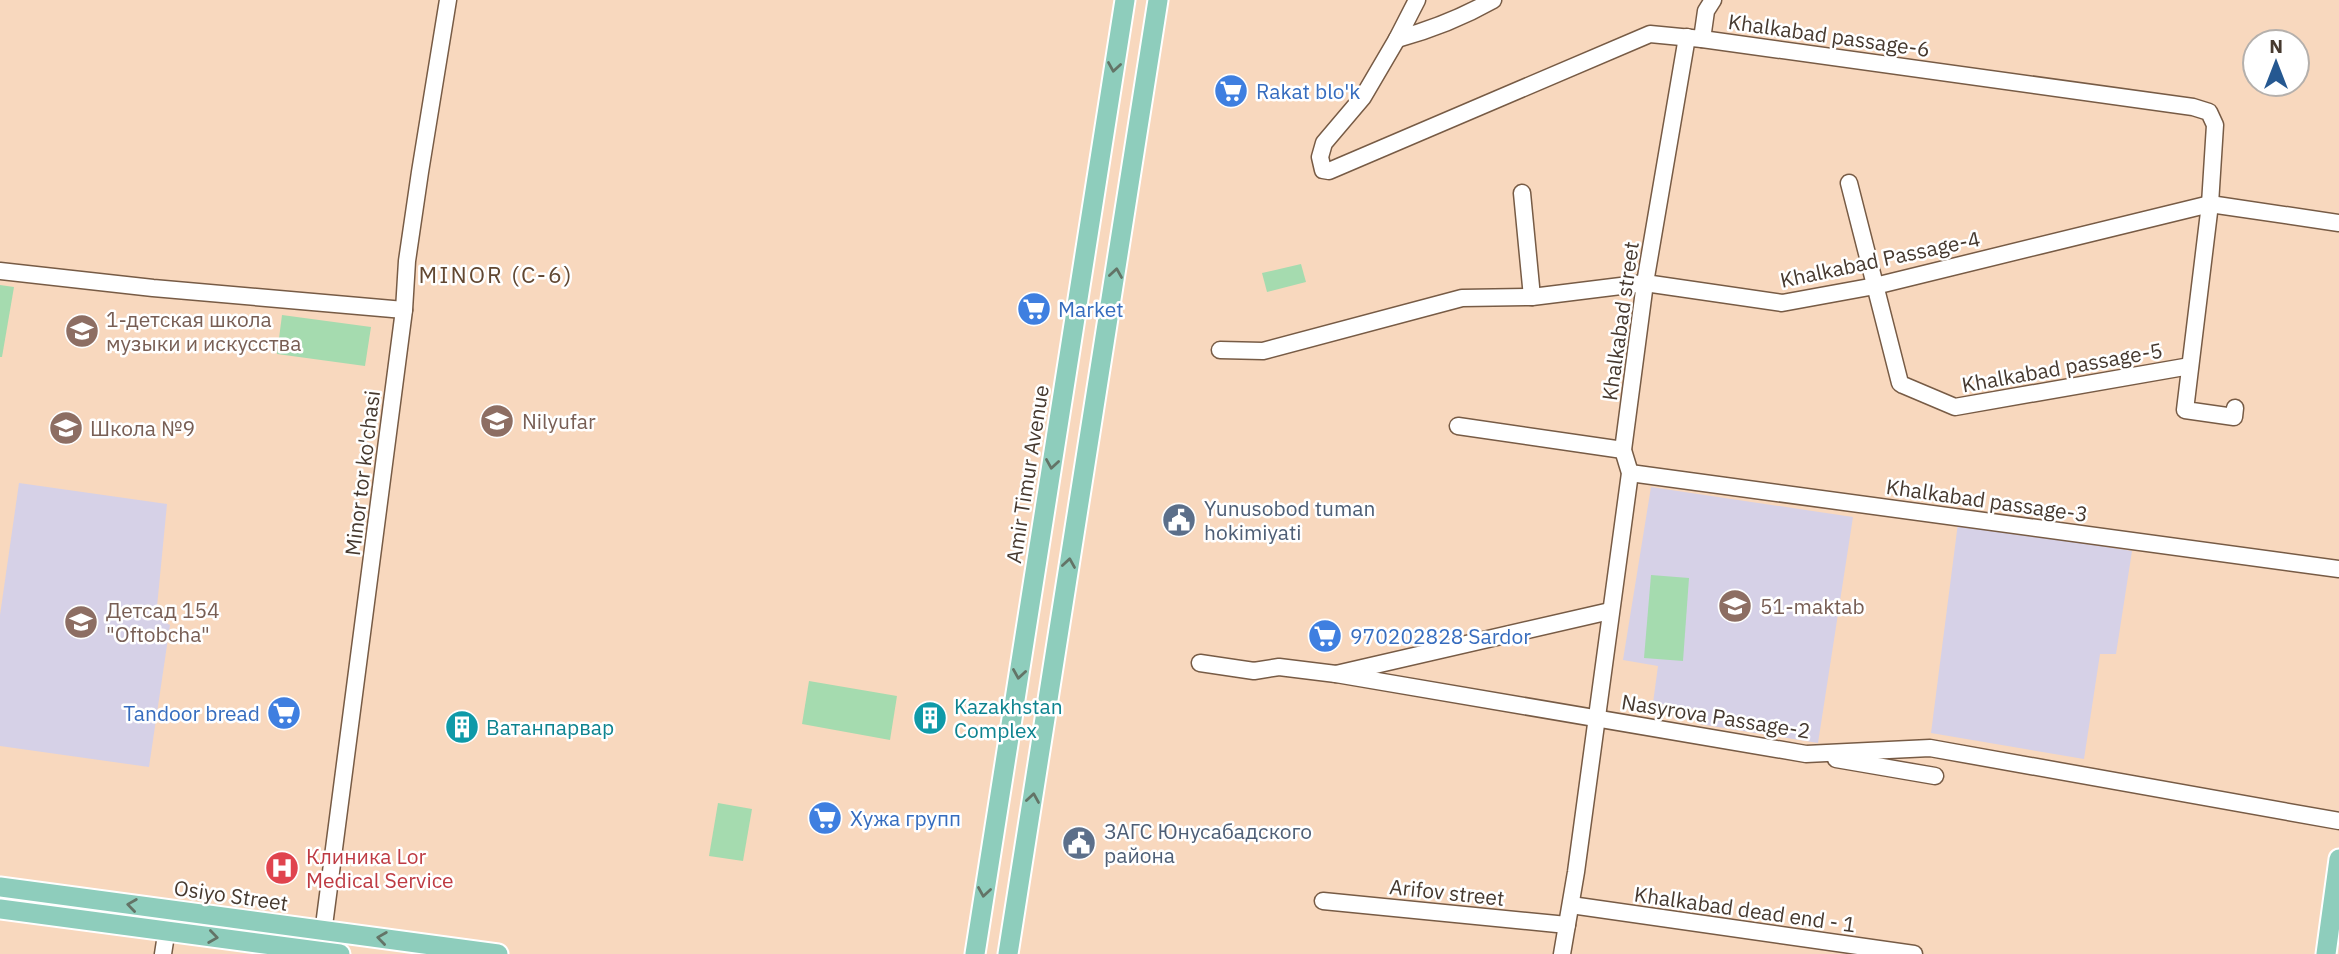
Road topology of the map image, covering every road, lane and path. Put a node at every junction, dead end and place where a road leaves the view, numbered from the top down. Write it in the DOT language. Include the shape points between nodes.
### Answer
graph roads {
  1 [pos="448,0"];
  2 [pos="1125,0"];
  3 [pos="1158,0"];
  4 [pos="1417,0"];
  5 [pos="1493,0"];
  6 [pos="1713,0"];
  7 [pos="1694,38"];
  8 [pos="1397,40"];
  9 [pos="2215,125"];
  10 [pos="1100,162"];
  11 [pos="1133,166"];
  12 [pos="1849,183"];
  13 [pos="1522,193"];
  14 [pos="2210,204"];
  15 [pos="2339,223"];
  16 [pos="0,271"];
  17 [pos="1645,283"];
  18 [pos="1875,286"];
  19 [pos="1532,296"];
  20 [pos="404,310"];
  21 [pos="1220,350"];
  22 [pos="2190,366"];
  23 [pos="2235,408"];
  24 [pos="1458,426"];
  25 [pos="1623,450"];
  26 [pos="1630,473"];
  27 [pos="2339,569"];
  28 [pos="1610,611"];
  29 [pos="1200,663"];
  30 [pos="1336,674"];
  31 [pos="1598,717"];
  32 [pos="1010,730"];
  33 [pos="1044,731"];
  34 [pos="1806,754"];
  35 [pos="1935,776"];
  36 [pos="2339,821"];
  37 [pos="2339,859"];
  38 [pos="0,887"];
  39 [pos="1323,901"];
  40 [pos="1571,905"];
  41 [pos="0,909"];
  42 [pos="169,910"];
  43 [pos="1567,925"];
  44 [pos="166,930"];
  45 [pos="324,930"];
  46 [pos="330,953"];
  47 [pos="163,954"];
  48 [pos="498,954"];
  49 [pos="975,954"];
  50 [pos="1008,954"];
  51 [pos="1562,954"];
  52 [pos="1914,954"];
  53 [pos="2326,954"];
  1 -- 20 [label="street, Minor tor ko'chasi" via="414,210"];
  2 -- 10 [label="main road, Amir Timur Avenue, one-way"];
  3 -- 11 [label="main road"];
  4 -- 8 [label="street"];
  5 -- 8 [label="street"];
  6 -- 7 [label="street, Khalkabad street"];
  7 -- 8 [label="street, Khalkabad passage-6" via="1650,34 1323,170 1324,143 1363,97"];
  7 -- 9 [label="street, Khalkabad passage-6" via="2201,108"];
  7 -- 17 [label="street, Khalkabad street"];
  9 -- 14 [label="street, Khalkabad passage-5"];
  10 -- 11 [label="main road"];
  10 -- 32 [label="main road, Amir Timur Avenue, one-way"];
  33 -- 11 [label="main road, one-way"];
  12 -- 18 [label="street, Khalkabad passage-5"];
  13 -- 19 [label="street"];
  14 -- 15 [label="street, Khalkabad Passage-4"];
  14 -- 18 [label="street, Khalkabad Passage-4"];
  14 -- 22 [label="street, Khalkabad passage-5"];
  16 -- 20 [label="street"];
  17 -- 18 [label="street, Khalkabad Passage-4" via="1782,303"];
  17 -- 19 [label="street, Khalkabad Passage-4"];
  17 -- 25 [label="street, Khalkabad street"];
  18 -- 22 [label="street, Khalkabad passage-5" via="1900,383 1948,405"];
  19 -- 21 [label="street, Khalkabad Passage-4" via="1462,298 1263,351"];
  20 -- 45 [label="street, Minor tor ko'chasi"];
  22 -- 23 [label="street, Khalkabad passage-5" via="2186,411 2234,417"];
  24 -- 25 [label="street"];
  25 -- 26 [label="street, Khalkabad street"];
  26 -- 27 [label="street, Khalkabad passage-3"];
  26 -- 28 [label="street, Khalkabad street"];
  28 -- 30 [label="street"];
  28 -- 31 [label="street, Khalkabad street"];
  29 -- 30 [label="street" via="1254,671 1279,667"];
  30 -- 31 [label="street, Nasyrova Passage-2"];
  31 -- 34 [label="street, Nasyrova Passage-2"];
  31 -- 40 [label="street, Khalkabad street"];
  32 -- 33 [label="main road" via="1024,738"];
  32 -- 49 [label="main road, Amir Timur Avenue, one-way"];
  50 -- 33 [label="main road, one-way"];
  34 -- 35 [label="street"];
  34 -- 36 [label="street, Nasyrova Passage-2" via="1930,748"];
  37 -- 53 [label="main road"];
  42 -- 38 [label="main road, Osiyo Street, one-way"];
  39 -- 43 [label="street, Arifov street"];
  40 -- 43 [label="street, Khalkabad street"];
  40 -- 52 [label="street, Khalkabad dead end - 1"];
  41 -- 44 [label="main road, Osiyo Street"];
  42 -- 44 [label="street"];
  42 -- 45 [label="main road, Osiyo Street"];
  43 -- 51 [label="street, Khalkabad street"];
  44 -- 46 [label="main road, Osiyo Street, one-way"];
  44 -- 47 [label="street"];
  45 -- 46 [label="street, Minor tor ko'chasi"];
  48 -- 45 [label="main road, Osiyo Street, one-way"];
}
